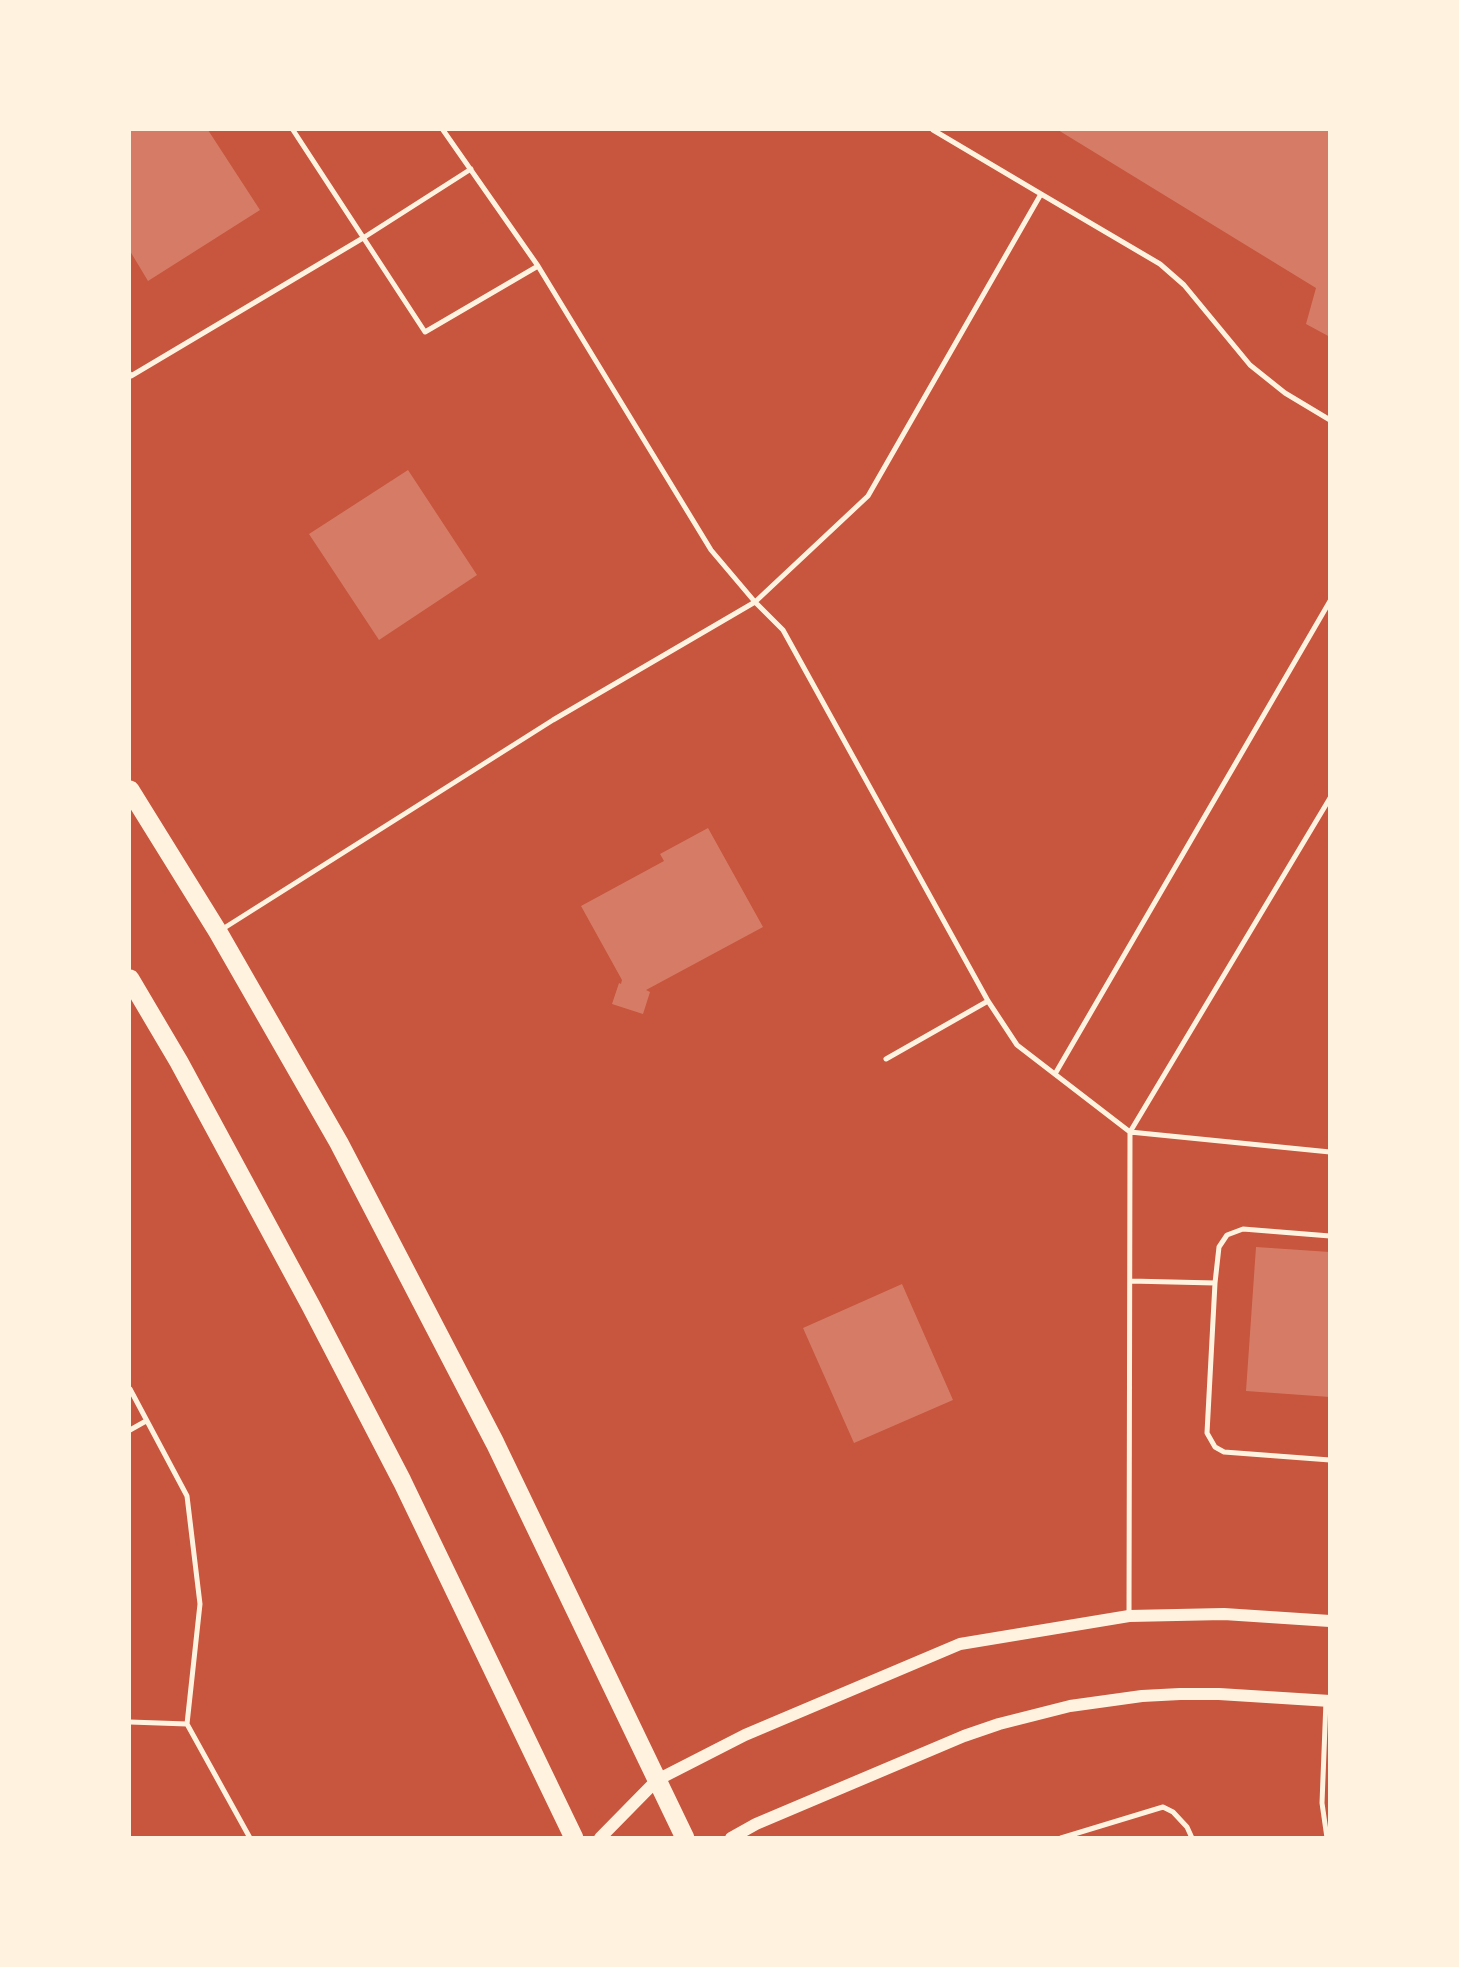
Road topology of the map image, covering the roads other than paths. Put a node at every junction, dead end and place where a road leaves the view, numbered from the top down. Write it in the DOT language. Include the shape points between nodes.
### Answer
graph roads {
  1 [pos="293,130"];
  2 [pos="443,130"];
  3 [pos="933,130"];
  4 [pos="471,169"];
  5 [pos="1041,194"];
  6 [pos="363,237"];
  7 [pos="538,266"];
  8 [pos="130,374"];
  9 [pos="1329,420"];
  10 [pos="1329,601"];
  11 [pos="755,602"];
  12 [pos="130,790"];
  13 [pos="1329,797"];
  14 [pos="130,811"];
  15 [pos="171,857"];
  16 [pos="218,932"];
  17 [pos="130,979"];
  18 [pos="988,1001"];
  19 [pos="886,1059"];
  20 [pos="1055,1074"];
  21 [pos="1130,1132"];
  22 [pos="1329,1152"];
  23 [pos="1329,1236"];
  24 [pos="1130,1280"];
  25 [pos="1215,1283"];
  26 [pos="130,1389"];
  27 [pos="146,1421"];
  28 [pos="130,1430"];
  29 [pos="1329,1460"];
  30 [pos="1129,1616"];
  31 [pos="1329,1621"];
  32 [pos="1328,1701"];
  33 [pos="130,1721"];
  34 [pos="187,1724"];
  35 [pos="657,1780"];
  36 [pos="250,1838"];
  37 [pos="575,1838"];
  38 [pos="600,1838"];
  39 [pos="685,1838"];
  40 [pos="731,1838"];
  41 [pos="1061,1838"];
  42 [pos="1192,1838"];
  43 [pos="1327,1838"];
  1 -- 6 [label="lane"];
  2 -- 4 [label="lane"];
  3 -- 5 [label="lane"];
  4 -- 6 [label="lane"];
  4 -- 7 [label="lane"];
  5 -- 9 [label="lane" via="1160,264 1184,285 1250,365 1284,393"];
  5 -- 11 [label="lane" via="868,496"];
  6 -- 7 [label="lane" via="425,332"];
  6 -- 8 [label="lane"];
  7 -- 11 [label="lane" via="711,551"];
  10 -- 20 [label="lane"];
  11 -- 16 [label="lane" via="553,720"];
  11 -- 18 [label="lane" via="783,630"];
  12 -- 15 [label="highway"];
  13 -- 21 [label="lane"];
  14 -- 15 [label="highway"];
  15 -- 16 [label="highway"];
  16 -- 35 [label="highway" via="346,1155 495,1443"];
  17 -- 37 [label="highway" via="402,1480"];
  18 -- 19 [label="lane"];
  18 -- 20 [label="lane" via="1017,1045"];
  20 -- 21 [label="lane"];
  21 -- 22 [label="lane"];
  21 -- 24 [label="lane"];
  23 -- 25 [label="lane" via="1243,1229 1227,1235 1219,1247"];
  24 -- 25 [label="lane"];
  24 -- 30 [label="lane"];
  25 -- 29 [label="lane" via="1207,1433 1215,1447 1224,1452"];
  26 -- 27 [label="lane"];
  27 -- 28 [label="lane"];
  27 -- 34 [label="lane" via="187,1496 200,1604"];
  30 -- 31 [label="street" via="1224,1614"];
  30 -- 35 [label="street" via="960,1644 744,1735"];
  32 -- 40 [label="street" via="1180,1694 1070,1706 964,1736"];
  32 -- 43 [label="lane" via="1322,1803"];
  33 -- 34 [label="lane"];
  34 -- 36 [label="lane"];
  35 -- 38 [label="street"];
  35 -- 39 [label="highway"];
  41 -- 42 [label="lane" via="1163,1807 1187,1827"];
}
